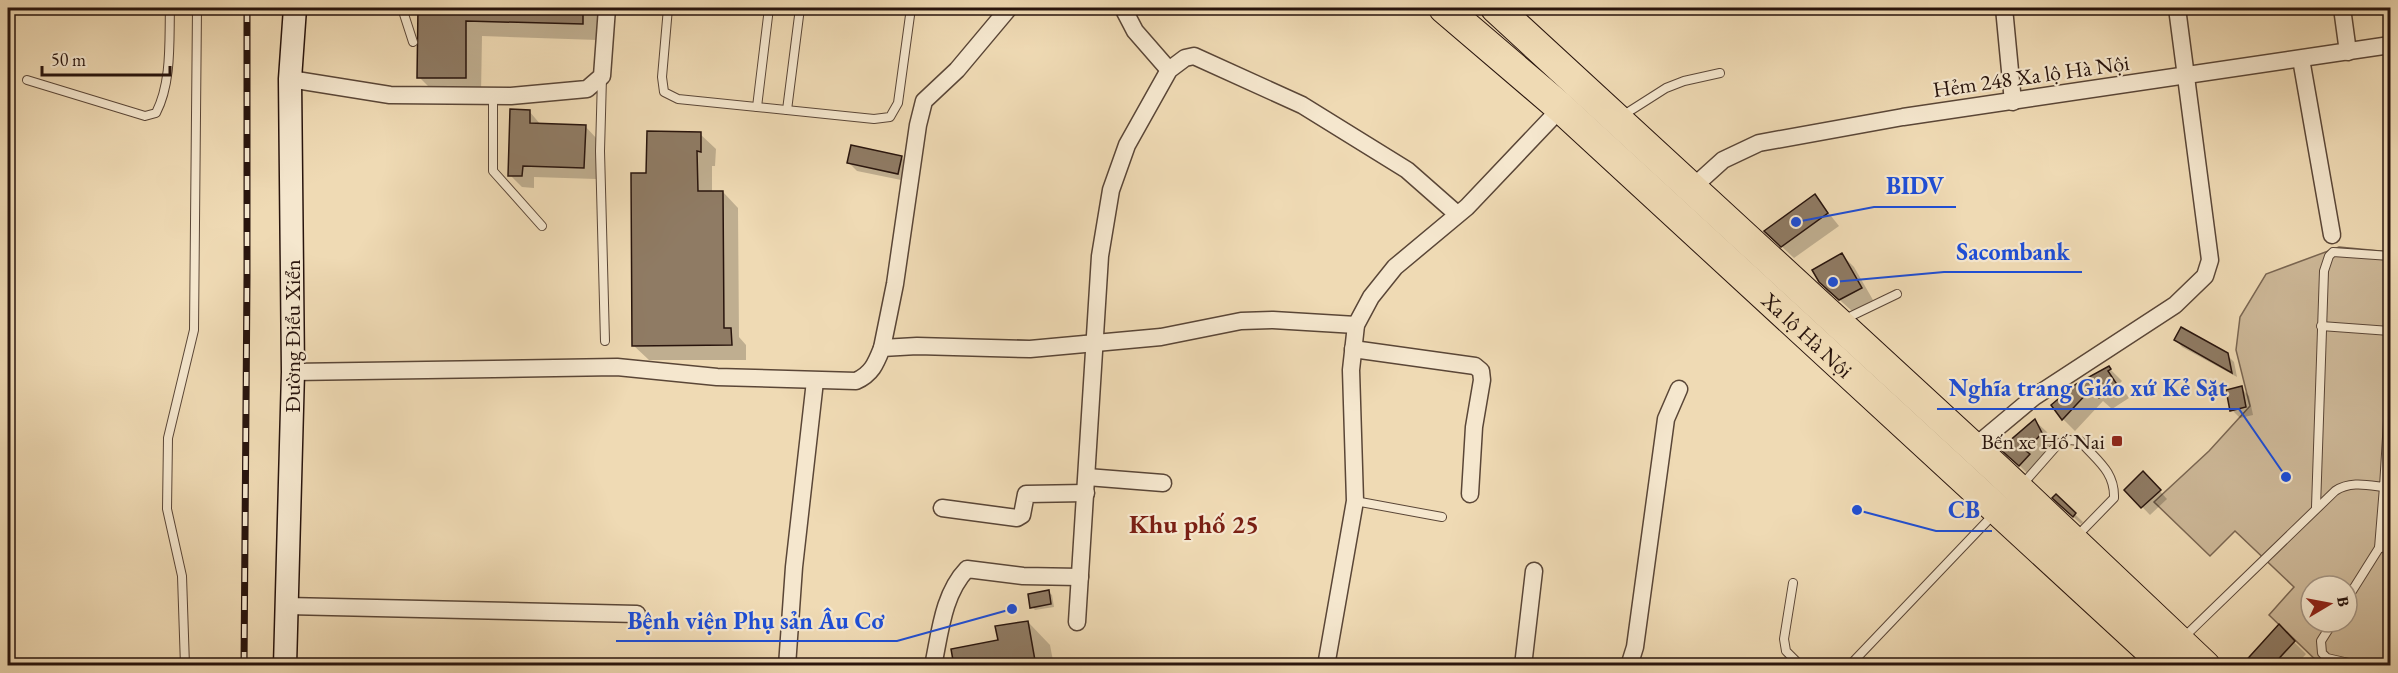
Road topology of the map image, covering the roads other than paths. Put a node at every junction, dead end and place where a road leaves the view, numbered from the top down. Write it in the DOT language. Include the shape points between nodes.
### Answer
graph roads {
  1 [pos="170,8"];
  2 [pos="197,8"];
  3 [pos="295,8"];
  4 [pos="402,8"];
  5 [pos="607,8"];
  6 [pos="668,8"];
  7 [pos="769,8"];
  8 [pos="800,8"];
  9 [pos="911,8"];
  10 [pos="1009,8"];
  11 [pos="1124,8"];
  12 [pos="1444,8"];
  13 [pos="1496,8"];
  14 [pos="2004,8"];
  15 [pos="2176,8"];
  16 [pos="2343,8"];
  17 [pos="413,42"];
  18 [pos="2391,45"];
  19 [pos="2348,52"];
  20 [pos="2301,59"];
  21 [pos="1169,70"];
  22 [pos="1720,72"];
  23 [pos="602,76"];
  24 [pos="2184,76"];
  25 [pos="27,80"];
  26 [pos="290,80"];
  27 [pos="493,96"];
  28 [pos="2013,102"];
  29 [pos="757,107"];
  30 [pos="1562,108"];
  31 [pos="787,110"];
  32 [pos="1617,119"];
  33 [pos="1692,188"];
  34 [pos="1456,214"];
  35 [pos="542,226"];
  36 [pos="2332,235"];
  37 [pos="2391,256"];
  38 [pos="1897,294"];
  39 [pos="1838,322"];
  40 [pos="1356,325"];
  41 [pos="2321,326"];
  42 [pos="2391,331"];
  43 [pos="605,341"];
  44 [pos="1096,344"];
  45 [pos="882,348"];
  46 [pos="1353,349"];
  47 [pos="293,372"];
  48 [pos="815,381"];
  49 [pos="2391,388"];
  50 [pos="1679,389"];
  51 [pos="2390,425"];
  52 [pos="1962,457"];
  53 [pos="1163,483"];
  54 [pos="1086,485"];
  55 [pos="2387,487"];
  56 [pos="1470,494"];
  57 [pos="2008,500"];
  58 [pos="1354,501"];
  59 [pos="2316,507"];
  60 [pos="942,508"];
  61 [pos="1442,517"];
  62 [pos="2072,541"];
  63 [pos="2391,547"];
  64 [pos="2379,548"];
  65 [pos="1534,571"];
  66 [pos="1080,577"];
  67 [pos="2359,580"];
  68 [pos="1793,583"];
  69 [pos="287,606"];
  70 [pos="637,614"];
  71 [pos="1077,622"];
  72 [pos="2325,634"];
  73 [pos="2173,653"];
  74 [pos="185,666"];
  75 [pos="285,666"];
  76 [pos="787,666"];
  77 [pos="933,666"];
  78 [pos="1326,666"];
  79 [pos="1523,666"];
  80 [pos="1629,666"];
  81 [pos="1802,666"];
  82 [pos="1850,666"];
  83 [pos="2205,666"];
  84 [pos="2362,666"];
  1 -- 25 [label="lane" via="168,60 162,101 156,112 145,116"];
  2 -- 74 [label="lane" via="194,330 168,438 167,509 182,576"];
  3 -- 26 [label="street, Đường Điểu Xiển"];
  4 -- 17 [label="lane"];
  5 -- 23 [label="street"];
  6 -- 29 [label="lane" via="664,92 678,99"];
  7 -- 29 [label="lane"];
  8 -- 31 [label="lane"];
  9 -- 31 [label="lane" via="898,103 891,117 874,119"];
  10 -- 45 [label="street" via="957,70 924,100"];
  11 -- 21 [label="street" via="1135,31"];
  12 -- 30 [label="highway, Xa lộ Hà Nội"];
  13 -- 32 [label="highway, Xa lộ Hà Nội"];
  14 -- 28 [label="street"];
  15 -- 24 [label="street"];
  16 -- 19 [label="street"];
  18 -- 19 [label="street, Hẻm 248 Xa lộ Hà Nội"];
  19 -- 20 [label="street, Hẻm 248 Xa lộ Hà Nội"];
  20 -- 24 [label="street, Hẻm 248 Xa lộ Hà Nội"];
  20 -- 36 [label="street"];
  21 -- 34 [label="street" via="1194,56 1302,105 1407,170"];
  21 -- 44 [label="street" via="1127,146 1112,190 1100,256"];
  22 -- 32 [label="lane" via="1666,88"];
  23 -- 27 [label="street" via="587,89"];
  23 -- 43 [label="lane"];
  24 -- 28 [label="street, Hẻm 248 Xa lộ Hà Nội"];
  24 -- 52 [label="street" via="2210,260 2208,272 2175,305 2034,397"];
  26 -- 27 [label="street" via="390,95"];
  26 -- 47 [label="street, Đường Điểu Xiển"];
  27 -- 35 [label="lane" via="493,171"];
  28 -- 33 [label="street, Hẻm 248 Xa lộ Hà Nội" via="1759,142 1723,160"];
  29 -- 31 [label="lane"];
  30 -- 34 [label="street"];
  30 -- 52 [label="highway, Xa lộ Hà Nội"];
  32 -- 33 [label="highway, Xa lộ Hà Nội"];
  33 -- 39 [label="highway, Xa lộ Hà Nội"];
  34 -- 40 [label="street" via="1395,267 1371,297"];
  37 -- 41 [label="lane" via="2333,252 2324,271"];
  38 -- 39 [label="lane"];
  39 -- 52 [label="highway, Xa lộ Hà Nội"];
  40 -- 44 [label="street" via="1240,321 1161,337"];
  40 -- 46 [label="street"];
  41 -- 42 [label="lane"];
  41 -- 59 [label="lane"];
  44 -- 45 [label="street" via="1030,350"];
  44 -- 54 [label="street"];
  45 -- 48 [label="street" via="866,377 856,381"];
  46 -- 56 [label="street" via="1475,366 1480,370"];
  46 -- 58 [label="street"];
  47 -- 48 [label="street" via="617,367"];
  47 -- 69 [label="street, Đường Điểu Xiển"];
  48 -- 76 [label="street"];
  49 -- 51 [label="lane"];
  50 -- 80 [label="street" via="1666,419 1635,647"];
  51 -- 55 [label="lane"];
  52 -- 57 [label="highway, Xa lộ Hà Nội"];
  53 -- 54 [label="street"];
  54 -- 60 [label="street" via="1026,494 1022,515 1017,518"];
  54 -- 66 [label="street"];
  55 -- 59 [label="lane" via="2343,486"];
  55 -- 64 [label="lane"];
  57 -- 62 [label="highway, Xa lộ Hà Nội"];
  57 -- 62 [label="lane" via="2059,443 2080,441 2112,476 2114,498"];
  57 -- 73 [label="highway, Xa lộ Hà Nội"];
  57 -- 82 [label="lane"];
  58 -- 61 [label="lane"];
  58 -- 78 [label="street"];
  59 -- 73 [label="lane"];
  62 -- 73 [label="highway, Xa lộ Hà Nội"];
  63 -- 64 [label="lane"];
  64 -- 67 [label="lane"];
  65 -- 79 [label="street"];
  66 -- 71 [label="street"];
  66 -- 77 [label="street" via="1023,576 967,569 952,591"];
  68 -- 81 [label="lane" via="1784,639 1786,651"];
  69 -- 70 [label="street"];
  69 -- 75 [label="street, Đường Điểu Xiển"];
  72 -- 84 [label="lane" via="2321,641 2322,653 2327,658"];
  73 -- 83 [label="highway, Xa lộ Hà Nội"];
}
